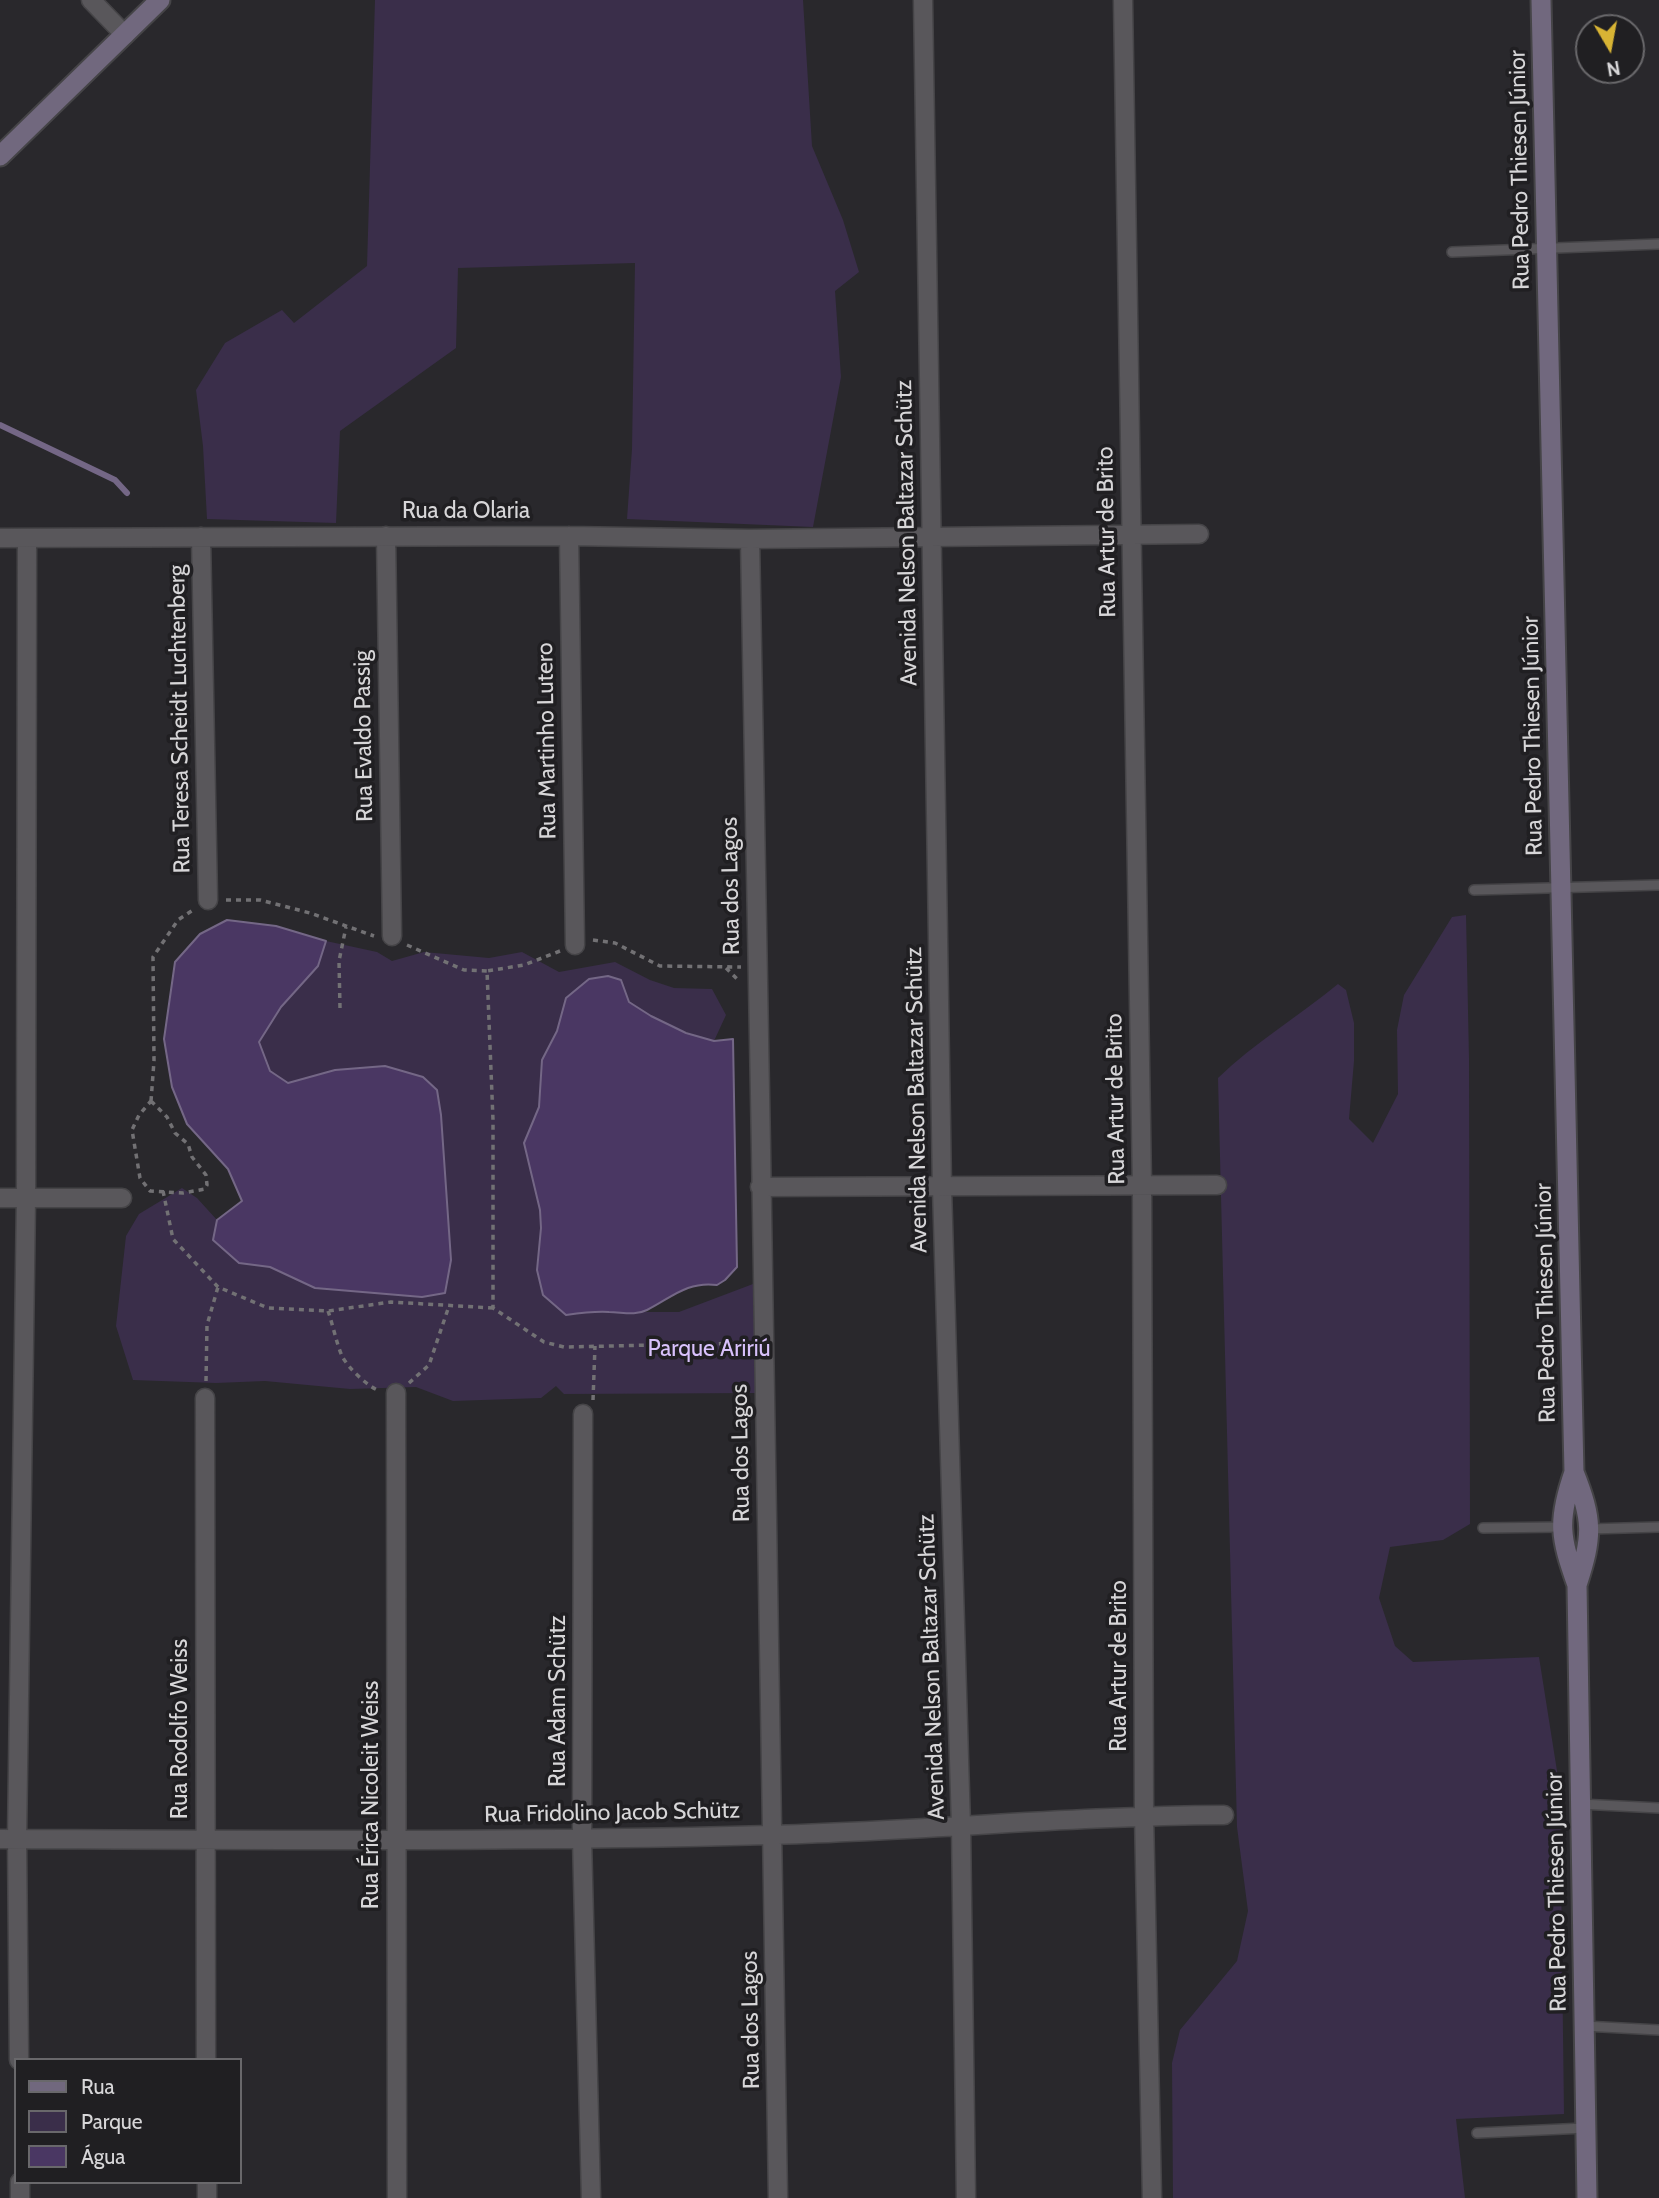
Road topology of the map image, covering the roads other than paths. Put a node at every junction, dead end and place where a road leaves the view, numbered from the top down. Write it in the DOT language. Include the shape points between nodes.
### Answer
graph roads {
  1 [pos="91,0"];
  2 [pos="160,0"];
  3 [pos="923,0"];
  4 [pos="1123,0"];
  5 [pos="1541,0"];
  6 [pos="125,34"];
  7 [pos="0,156"];
  8 [pos="1659,244"];
  9 [pos="1547,248"];
  10 [pos="1452,251"];
  11 [pos="1199,534"];
  12 [pos="1131,535"];
  13 [pos="386,536"];
  14 [pos="569,536"];
  15 [pos="201,537"];
  16 [pos="932,537"];
  17 [pos="0,538"];
  18 [pos="27,538"];
  19 [pos="750,539"];
  20 [pos="1659,885"];
  21 [pos="1561,887"];
  22 [pos="1474,890"];
  23 [pos="208,900"];
  24 [pos="392,936"];
  25 [pos="575,945"];
  26 [pos="1217,1185"];
  27 [pos="1142,1186"];
  28 [pos="760,1187"];
  29 [pos="942,1188"];
  30 [pos="0,1198"];
  31 [pos="26,1198"];
  32 [pos="122,1198"];
  33 [pos="396,1393"];
  34 [pos="205,1398"];
  35 [pos="583,1414"];
  36 [pos="1574,1472"];
  37 [pos="1585,1500"];
  38 [pos="1563,1502"];
  39 [pos="1562,1527"];
  40 [pos="1659,1527"];
  41 [pos="1483,1528"];
  42 [pos="1590,1529"];
  43 [pos="1589,1549"];
  44 [pos="1565,1551"];
  45 [pos="1577,1585"];
  46 [pos="1580,1804"];
  47 [pos="1659,1808"];
  48 [pos="1144,1815"];
  49 [pos="1224,1815"];
  50 [pos="961,1826"];
  51 [pos="774,1835"];
  52 [pos="9,1839"];
  53 [pos="205,1839"];
  54 [pos="582,1839"];
  55 [pos="396,1840"];
  56 [pos="1583,2026"];
  57 [pos="1659,2030"];
  58 [pos="19,2058"];
  59 [pos="206,2058"];
  60 [pos="1585,2128"];
  61 [pos="1477,2133"];
  62 [pos="397,2198"];
  63 [pos="591,2198"];
  64 [pos="778,2198"];
  65 [pos="966,2198"];
  66 [pos="1152,2198"];
  67 [pos="1587,2198"];
  1 -- 6 [label="street"];
  2 -- 6 [label="main road"];
  3 -- 16 [label="street, Avenida Nelson Baltazar Schütz"];
  4 -- 12 [label="street, Rua Artur de Brito"];
  5 -- 9 [label="main road, Rua Pedro Thiesen Júnior"];
  6 -- 7 [label="main road"];
  8 -- 9 [label="lane"];
  9 -- 10 [label="lane"];
  9 -- 21 [label="main road, Rua Pedro Thiesen Júnior"];
  11 -- 12 [label="street, Rua da Olaria"];
  12 -- 16 [label="street, Rua da Olaria"];
  12 -- 27 [label="street, Rua Artur de Brito"];
  13 -- 14 [label="street, Rua da Olaria"];
  13 -- 15 [label="street, Rua da Olaria"];
  13 -- 24 [label="street, Rua Evaldo Passig"];
  14 -- 19 [label="street, Rua da Olaria"];
  14 -- 25 [label="street, Rua Martinho Lutero"];
  15 -- 18 [label="street, Rua da Olaria"];
  15 -- 23 [label="street, Rua Teresa Scheidt Luchtenberg"];
  16 -- 19 [label="street, Rua da Olaria"];
  16 -- 29 [label="street, Avenida Nelson Baltazar Schütz"];
  17 -- 18 [label="street, Rua da Olaria"];
  18 -- 31 [label="street"];
  19 -- 28 [label="street, Rua dos Lagos"];
  20 -- 21 [label="lane"];
  21 -- 22 [label="lane"];
  21 -- 36 [label="main road, Rua Pedro Thiesen Júnior"];
  26 -- 27 [label="street"];
  27 -- 29 [label="street"];
  27 -- 48 [label="street, Rua Artur de Brito"];
  28 -- 29 [label="street"];
  28 -- 51 [label="street, Rua dos Lagos"];
  29 -- 50 [label="street, Avenida Nelson Baltazar Schütz"];
  30 -- 31 [label="street"];
  31 -- 32 [label="street"];
  31 -- 52 [label="street"];
  33 -- 55 [label="street, Rua Érica Nicoleit Weiss"];
  34 -- 53 [label="street, Rua Rodolfo Weiss"];
  35 -- 54 [label="street, Rua Adam Schütz"];
  36 -- 37 [label="main road, Rua Pedro Thiesen Júnior"];
  36 -- 38 [label="main road, Rua Pedro Thiesen Júnior"];
  37 -- 38 [label="main road"];
  37 -- 42 [label="main road, Rua Pedro Thiesen Júnior"];
  38 -- 39 [label="main road, Rua Pedro Thiesen Júnior"];
  39 -- 41 [label="lane"];
  39 -- 44 [label="main road, Rua Pedro Thiesen Júnior"];
  40 -- 42 [label="lane"];
  42 -- 43 [label="main road, Rua Pedro Thiesen Júnior"];
  43 -- 44 [label="main road" via="1573,1555"];
  43 -- 45 [label="main road, Rua Pedro Thiesen Júnior"];
  44 -- 45 [label="main road, Rua Pedro Thiesen Júnior"];
  45 -- 46 [label="main road, Rua Pedro Thiesen Júnior"];
  46 -- 47 [label="lane"];
  46 -- 56 [label="main road, Rua Pedro Thiesen Júnior"];
  48 -- 49 [label="street, Rua Fridolino Jacob Schütz"];
  48 -- 50 [label="street, Rua Fridolino Jacob Schütz"];
  48 -- 66 [label="street, Rua Artur de Brito"];
  50 -- 51 [label="street, Rua Fridolino Jacob Schütz"];
  50 -- 65 [label="street, Avenida Nelson Baltazar Schütz"];
  51 -- 54 [label="street, Rua Fridolino Jacob Schütz"];
  51 -- 64 [label="street, Rua dos Lagos"];
  52 -- 53 [label="street, Rua Fridolino Jacob Schütz"];
  52 -- 58 [label="street"];
  53 -- 55 [label="street, Rua Fridolino Jacob Schütz"];
  53 -- 59 [label="street, Rua Rodolfo Weiss"];
  54 -- 55 [label="street, Rua Fridolino Jacob Schütz"];
  54 -- 63 [label="street, Rua Adam Schütz"];
  55 -- 62 [label="street, Rua Érica Nicoleit Weiss"];
  56 -- 57 [label="lane"];
  56 -- 60 [label="main road, Rua Pedro Thiesen Júnior"];
  60 -- 61 [label="lane"];
  60 -- 67 [label="main road, Rua Pedro Thiesen Júnior"];
}
